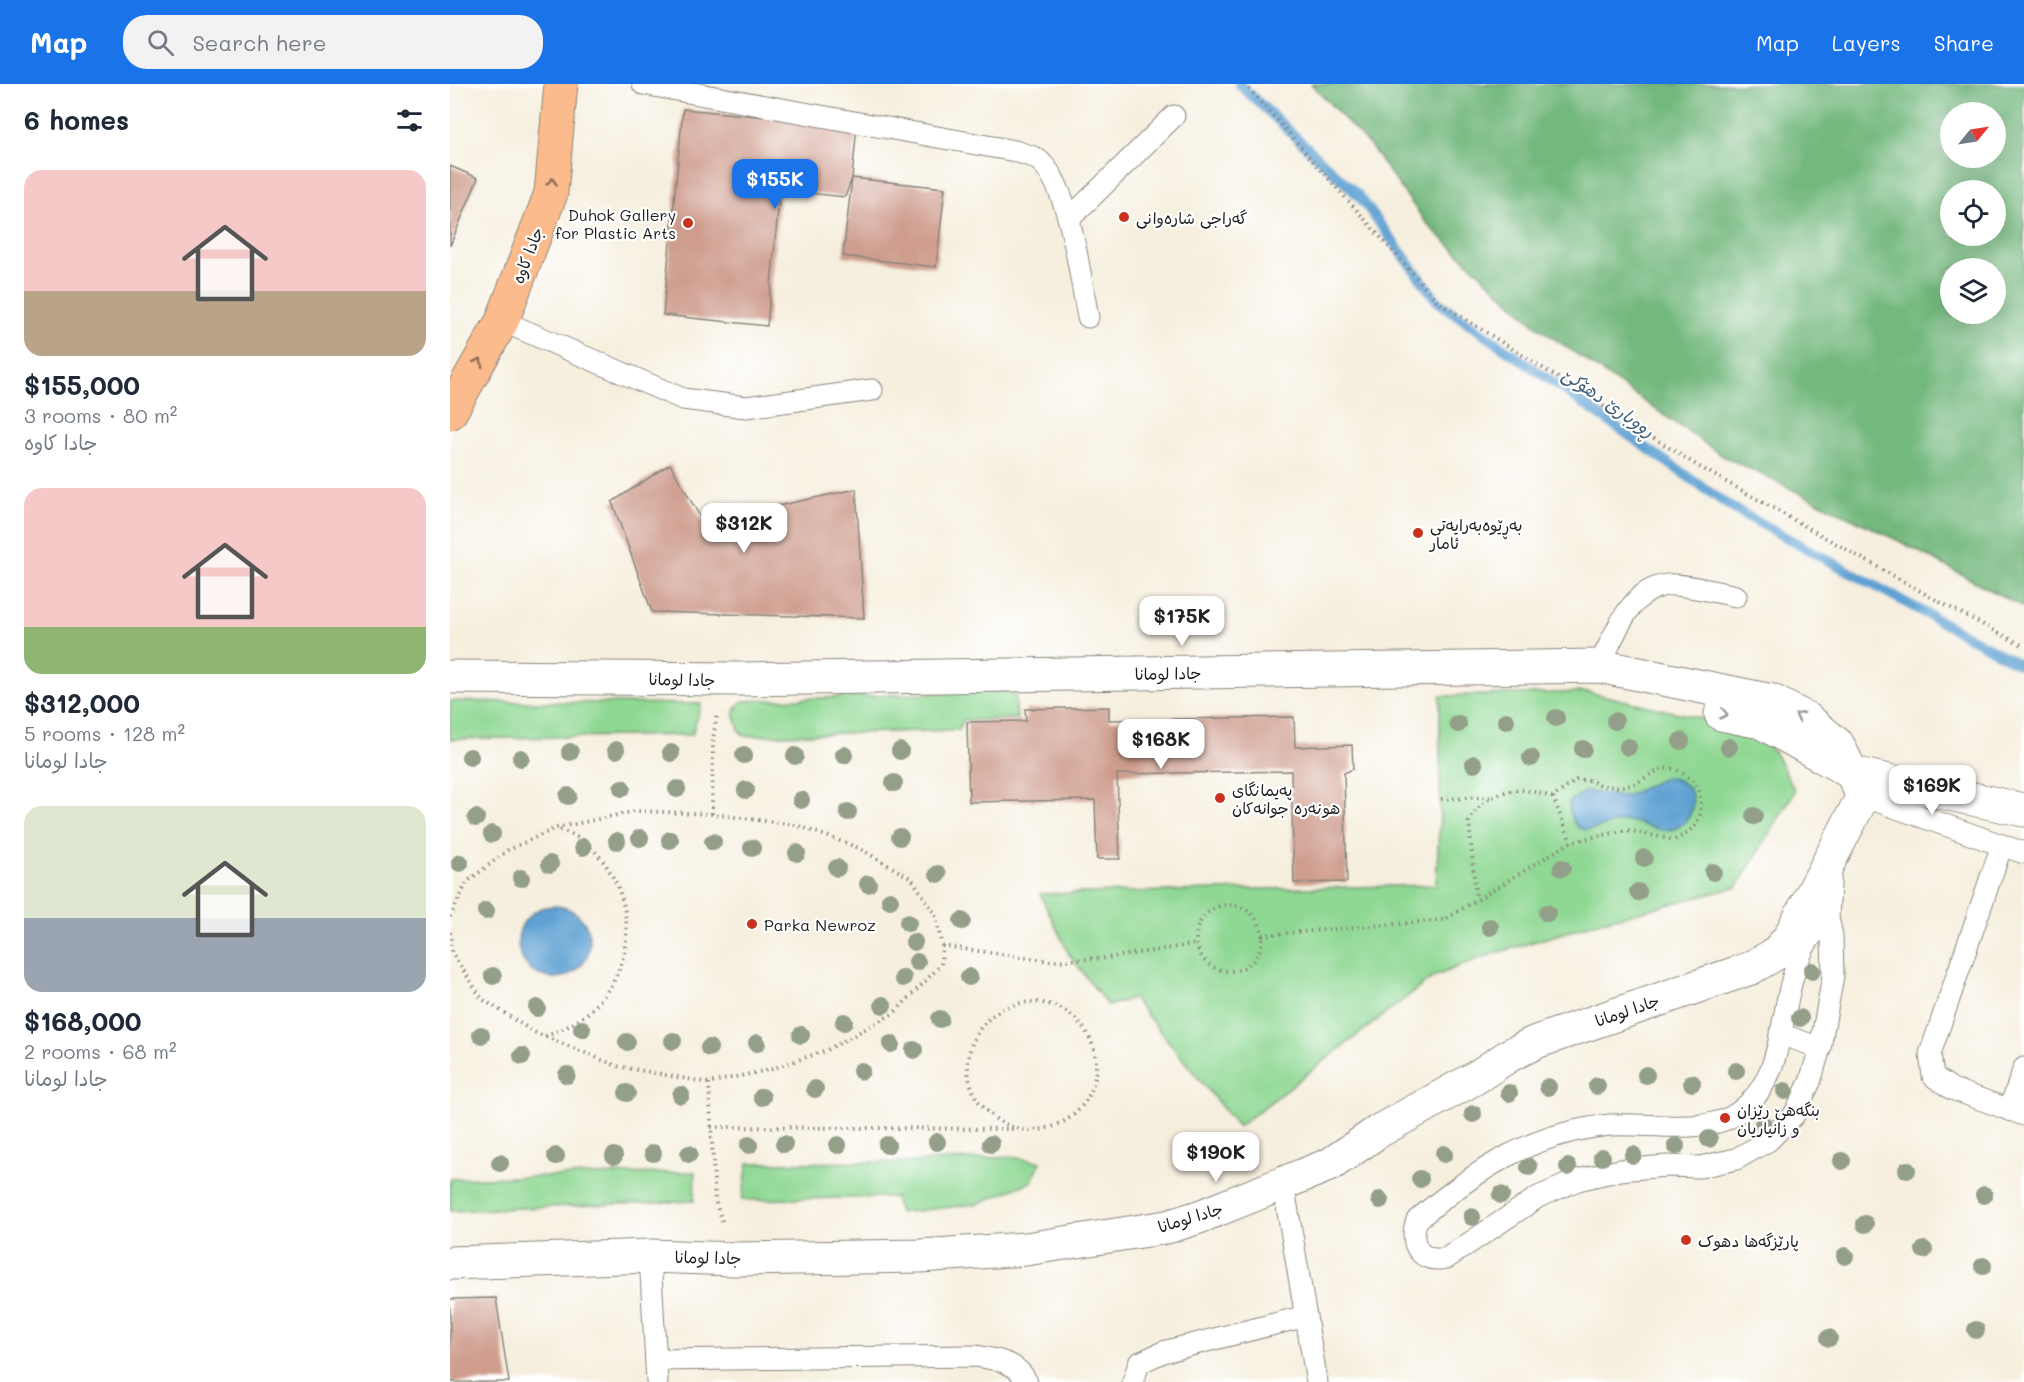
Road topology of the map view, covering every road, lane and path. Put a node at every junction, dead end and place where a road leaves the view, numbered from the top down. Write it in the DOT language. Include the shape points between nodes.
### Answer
graph roads {
  1 [pos="561,84"];
  2 [pos="1245,84"];
  3 [pos="652,85"];
  4 [pos="1174,116"];
  5 [pos="1069,219"];
  6 [pos="1088,317"];
  7 [pos="502,321"];
  8 [pos="872,390"];
  9 [pos="450,413"];
  10 [pos="1736,596"];
  11 [pos="2024,646"];
  12 [pos="1599,666"];
  13 [pos="450,677"];
  14 [pos="450,696"];
  15 [pos="720,696"];
  16 [pos="1857,784"];
  17 [pos="1491,797"];
  18 [pos="1553,797"];
  19 [pos="1441,799"];
  20 [pos="2024,810"];
  21 [pos="712,814"];
  22 [pos="556,828"];
  23 [pos="1571,842"];
  24 [pos="2002,844"];
  25 [pos="2024,853"];
  26 [pos="1832,854"];
  27 [pos="1476,899"];
  28 [pos="450,917"];
  29 [pos="1828,918"];
  30 [pos="450,931"];
  31 [pos="1262,935"];
  32 [pos="450,936"];
  33 [pos="1196,944"];
  34 [pos="942,946"];
  35 [pos="1780,1034"];
  36 [pos="544,1037"];
  37 [pos="1820,1047"];
  38 [pos="2024,1068"];
  39 [pos="709,1083"];
  40 [pos="2016,1112"];
  41 [pos="711,1127"];
  42 [pos="1022,1129"];
  43 [pos="1283,1184"];
  44 [pos="715,1202"];
  45 [pos="650,1256"];
  46 [pos="450,1263"];
  47 [pos="1306,1316"];
  48 [pos="656,1360"];
  49 [pos="657,1382"];
  50 [pos="1027,1382"];
  51 [pos="1133,1382"];
  52 [pos="1317,1382"];
  7 -- 1 [label="highway, جادا کاوه, one-way" via="551,193"];
  2 -- 11 [label="path" via="1438,302 1698,466"];
  3 -- 5 [label="lane" via="1015,151 1037,160 1055,181"];
  4 -- 5 [label="lane"];
  5 -- 6 [label="lane"];
  7 -- 8 [label="lane" via="683,399 746,407"];
  9 -- 7 [label="highway, جادا کاوه, one-way"];
  10 -- 12 [label="lane" via="1669,585 1646,591 1631,604"];
  12 -- 13 [label="street, جادا لومانا" via="738,679"];
  16 -- 12 [label="street, جادا لومانا, one-way" via="1838,745 1807,720 1772,701"];
  14 -- 15 [label="street, جادا لومانا"];
  15 -- 16 [label="street, جادا لومانا, one-way" via="1008,689 1595,688 1761,722"];
  15 -- 21 [label="path" via="713,740"];
  16 -- 20 [label="street, جادا لومانا"];
  16 -- 24 [label="lane"];
  16 -- 26 [label="street, جادا لومانا"];
  17 -- 18 [label="path" via="1528,790"];
  17 -- 19 [label="path"];
  17 -- 27 [label="path" via="1474,811 1469,822"];
  18 -- 23 [label="path"];
  18 -- 23 [label="path" via="1577,780 1603,786 1633,785 1662,768 1684,774 1699,791 1701,808 1695,826 1674,840 1627,830"];
  21 -- 22 [label="path" via="636,811"];
  21 -- 34 [label="path" via="796,825 868,853 912,879 935,914"];
  22 -- 28 [label="path" via="508,850 467,882"];
  22 -- 36 [label="path" via="572,833 600,856 619,887 627,922 624,958 609,991 584,1017"];
  23 -- 27 [label="path"];
  24 -- 25 [label="lane"];
  24 -- 40 [label="lane" via="1930,1054 1933,1077 1952,1089"];
  26 -- 29 [label="lane"];
  26 -- 43 [label="street, جادا لومانا" via="1789,938 1775,954 1751,968 1536,1042 1379,1131 1331,1164"];
  27 -- 31 [label="path" via="1444,920"];
  29 -- 35 [label="lane" via="1805,945 1789,989"];
  29 -- 37 [label="lane" via="1833,976"];
  30 -- 32 [label="path"];
  31 -- 33 [label="path" via="1261,946 1251,963 1233,971 1213,968"];
  31 -- 33 [label="path" via="1247,911 1220,907 1204,917"];
  32 -- 36 [label="path" via="452,953 482,999"];
  33 -- 34 [label="path" via="1107,958 1051,961"];
  34 -- 39 [label="path" via="941,965 894,1013 826,1050 772,1069"];
  35 -- 37 [label="lane"];
  35 -- 37 [label="lane" via="1773,1068 1759,1093 1738,1113 1711,1124 1611,1125 1576,1131 1509,1154 1417,1220 1413,1241 1418,1250 1426,1257 1447,1258 1538,1197 1578,1180 1620,1170 1700,1167 1736,1159 1768,1141 1794,1115 1810,1082"];
  36 -- 39 [label="path" via="617,1066"];
  38 -- 40 [label="lane"];
  39 -- 41 [label="path"];
  41 -- 42 [label="path"];
  41 -- 44 [label="path"];
  42 -- 42 [label="path" via="1062,1123 1090,1093 1096,1072 1095,1052 1074,1017 1056,1006 1035,1002 1014,1004 995,1014 980,1029 971,1048 973,1090 984,1108 1001,1122"];
  43 -- 45 [label="street, جادا لومانا" via="1167,1227 1026,1249 920,1256"];
  43 -- 47 [label="lane"];
  45 -- 46 [label="street, جادا لومانا"];
  45 -- 48 [label="lane"];
  47 -- 51 [label="lane" via="1163,1352 1139,1363"];
  47 -- 52 [label="lane"];
  48 -- 49 [label="lane"];
  48 -- 50 [label="lane" via="976,1356 1005,1362"];
}
